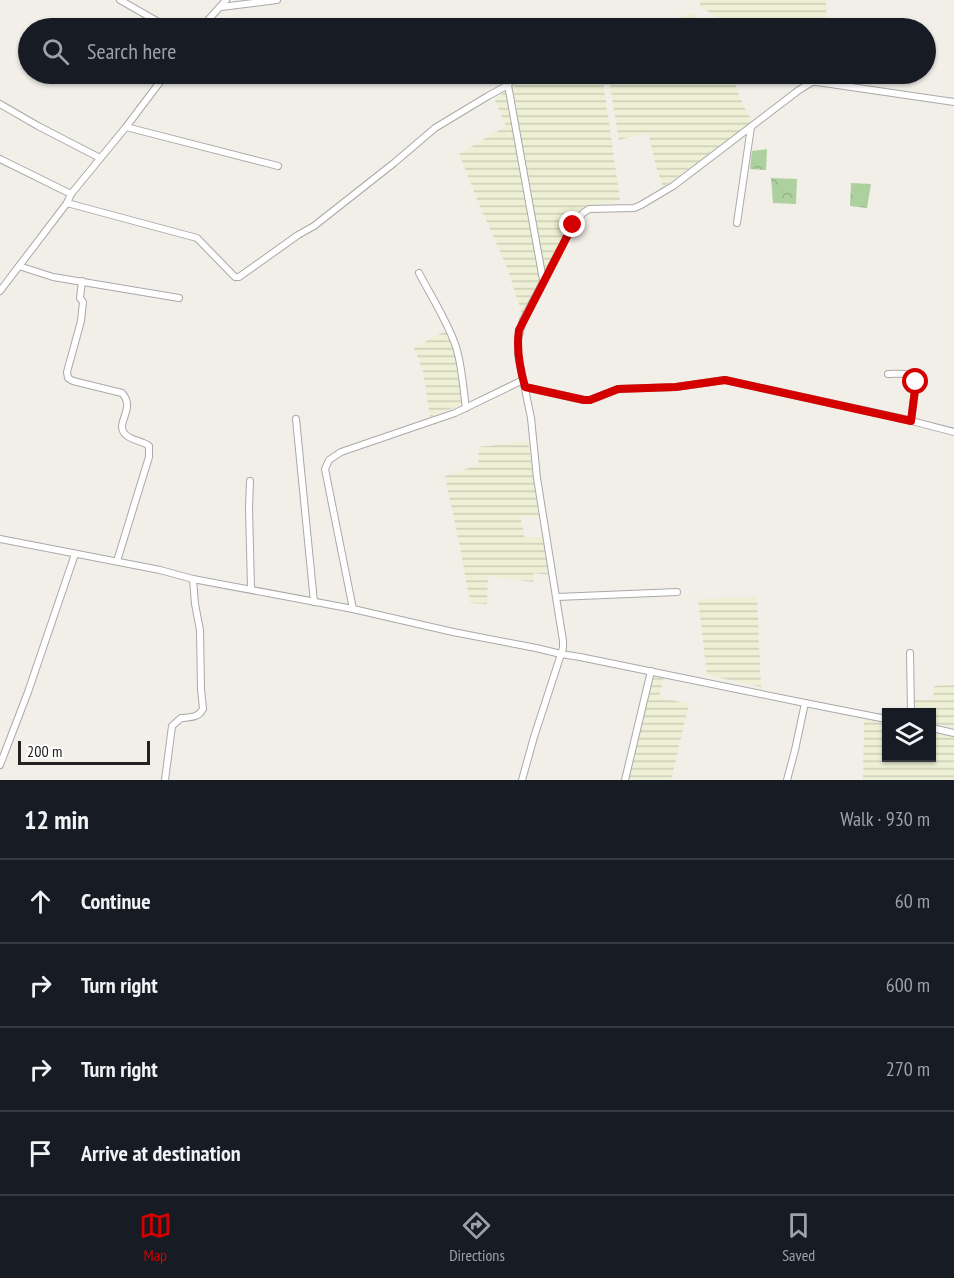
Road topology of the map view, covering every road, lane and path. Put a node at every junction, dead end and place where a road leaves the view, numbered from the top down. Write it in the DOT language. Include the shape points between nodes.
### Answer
graph roads {
  1 [pos="120,0"];
  2 [pos="226,0"];
  3 [pos="277,0"];
  4 [pos="221,7"];
  5 [pos="152,18"];
  6 [pos="211,18"];
  7 [pos="158,84"];
  8 [pos="809,84"];
  9 [pos="831,84"];
  10 [pos="508,85"];
  11 [pos="954,92"];
  12 [pos="953,101"];
  13 [pos="0,104"];
  14 [pos="126,127"];
  15 [pos="752,127"];
  16 [pos="100,158"];
  17 [pos="0,159"];
  18 [pos="278,166"];
  19 [pos="71,194"];
  20 [pos="67,203"];
  21 [pos="737,223"];
  22 [pos="20,266"];
  23 [pos="419,273"];
  24 [pos="543,281"];
  25 [pos="82,282"];
  26 [pos="1,287"];
  27 [pos="179,298"];
  28 [pos="888,374"];
  29 [pos="523,380"];
  30 [pos="525,387"];
  31 [pos="466,408"];
  32 [pos="296,419"];
  33 [pos="911,421"];
  34 [pos="954,432"];
  35 [pos="250,481"];
  36 [pos="0,539"];
  37 [pos="75,554"];
  38 [pos="117,561"];
  39 [pos="193,579"];
  40 [pos="251,590"];
  41 [pos="677,592"];
  42 [pos="556,597"];
  43 [pos="314,602"];
  44 [pos="353,609"];
  45 [pos="910,653"];
  46 [pos="561,654"];
  47 [pos="651,671"];
  48 [pos="805,704"];
  49 [pos="911,708"];
  50 [pos="882,718"];
  51 [pos="936,729"];
  52 [pos="954,733"];
  53 [pos="0,765"];
  54 [pos="165,780"];
  55 [pos="522,780"];
  56 [pos="625,780"];
  57 [pos="787,780"];
  1 -- 5 [label="street"];
  2 -- 4 [label="street"];
  3 -- 4 [label="street"];
  4 -- 6 [label="street"];
  7 -- 14 [label="street"];
  8 -- 15 [label="street"];
  9 -- 12 [label="street"];
  10 -- 20 [label="street" via="435,128 314,226 239,277 197,238"];
  10 -- 24 [label="street"];
  11 -- 12 [label="street"];
  13 -- 16 [label="street"];
  14 -- 16 [label="street"];
  14 -- 18 [label="street"];
  15 -- 21 [label="street"];
  15 -- 24 [label="street" via="641,206 586,211 573,225"];
  16 -- 19 [label="street"];
  17 -- 19 [label="street"];
  19 -- 20 [label="street"];
  20 -- 22 [label="street"];
  22 -- 25 [label="street"];
  22 -- 26 [label="street"];
  23 -- 31 [label="street" via="455,344"];
  24 -- 29 [label="street" via="519,330"];
  25 -- 27 [label="street"];
  25 -- 38 [label="street" via="81,321 68,378 122,393 128,405 122,427 125,435 150,446"];
  28 -- 33 [label="street" via="915,378"];
  29 -- 30 [label="street"];
  29 -- 31 [label="street"];
  30 -- 33 [label="street" via="590,400 618,389 725,380"];
  30 -- 42 [label="street"];
  31 -- 44 [label="street" via="341,453 325,466"];
  32 -- 43 [label="street"];
  33 -- 34 [label="street"];
  35 -- 40 [label="street"];
  36 -- 37 [label="street"];
  37 -- 38 [label="street"];
  37 -- 53 [label="street"];
  38 -- 39 [label="street"];
  39 -- 40 [label="street"];
  39 -- 54 [label="street" via="200,630 203,709 194,717 181,717 172,726"];
  40 -- 43 [label="street"];
  41 -- 42 [label="street"];
  42 -- 46 [label="street" via="563,641"];
  43 -- 44 [label="street"];
  44 -- 46 [label="street"];
  45 -- 49 [label="street"];
  46 -- 47 [label="street"];
  46 -- 55 [label="street"];
  47 -- 48 [label="street"];
  47 -- 56 [label="street"];
  48 -- 50 [label="street"];
  48 -- 57 [label="street"];
  51 -- 52 [label="street"];
}
